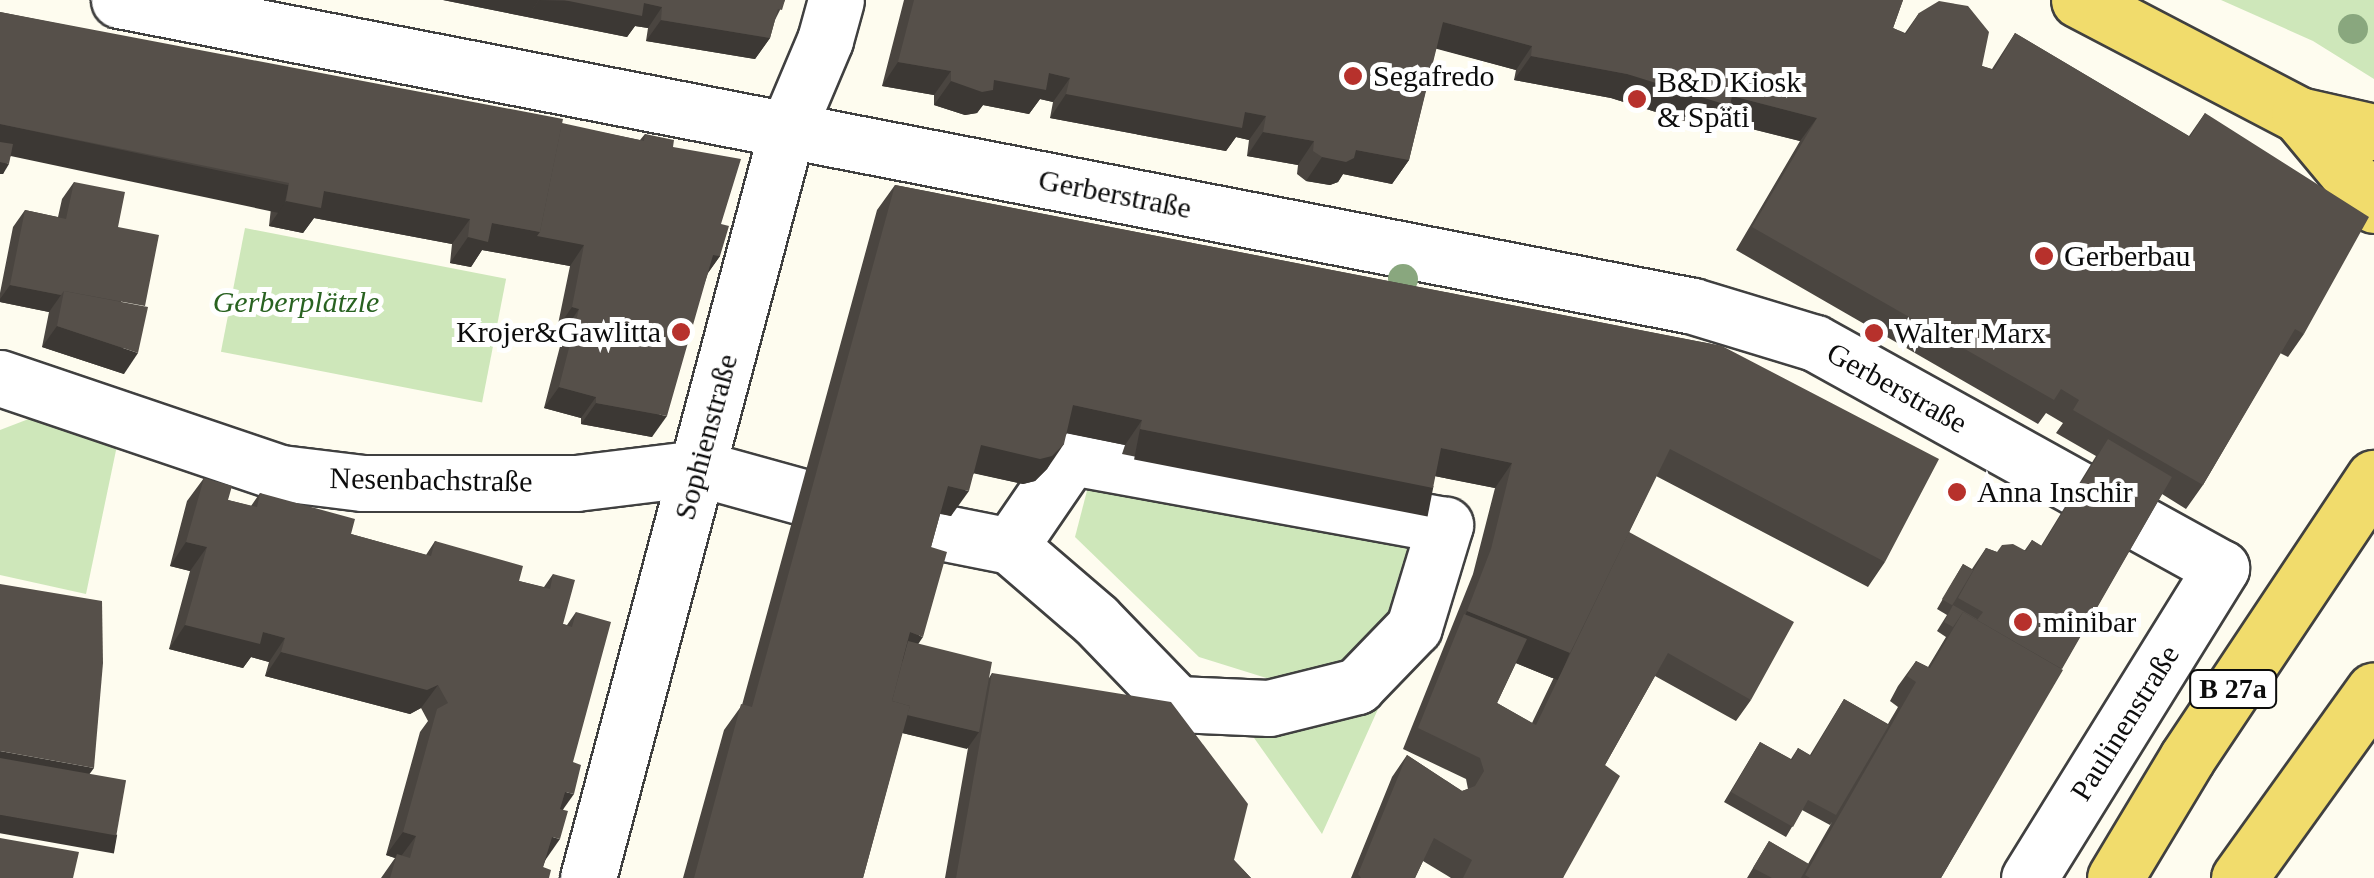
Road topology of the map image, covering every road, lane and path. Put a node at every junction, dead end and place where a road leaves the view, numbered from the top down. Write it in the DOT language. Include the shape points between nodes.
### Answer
graph roads {
  1 [pos="119,0"];
  2 [pos="836,0"];
  3 [pos="2079,0"];
  4 [pos="2299,114"];
  5 [pos="787,130"];
  6 [pos="2374,132"];
  7 [pos="2374,206"];
  8 [pos="0,378"];
  9 [pos="698,468"];
  10 [pos="2077,488"];
  11 [pos="2365,491"];
  12 [pos="799,496"];
  13 [pos="2143,525"];
  14 [pos="925,528"];
  15 [pos="1010,546"];
  16 [pos="2374,690"];
  17 [pos="588,878"];
  18 [pos="2029,878"];
  19 [pos="2116,878"];
  20 [pos="2240,878"];
  1 -- 5 [label="street, Gerberstraße"];
  2 -- 5 [label="street, Sophienstraße"];
  3 -- 4 [label="main road"];
  4 -- 6 [label="main road"];
  4 -- 7 [label="main road"];
  5 -- 9 [label="street, Sophienstraße"];
  5 -- 10 [label="street, Gerberstraße" via="1693,306 1816,343"];
  8 -- 9 [label="street, Nesenbachstraße" via="282,473 346,481 576,483"];
  9 -- 12 [label="street"];
  9 -- 17 [label="street, Sophienstraße"];
  11 -- 19 [label="main road, B 27a"];
  13 -- 18 [label="street, Paulinenstraße" via="2220,568"];
  14 -- 15 [label="street"];
  15 -- 15 [label="street" via="1096,620 1177,704 1269,708 1357,686 1414,627 1445,525 1071,457"];
  16 -- 20 [label="main road"];
}
